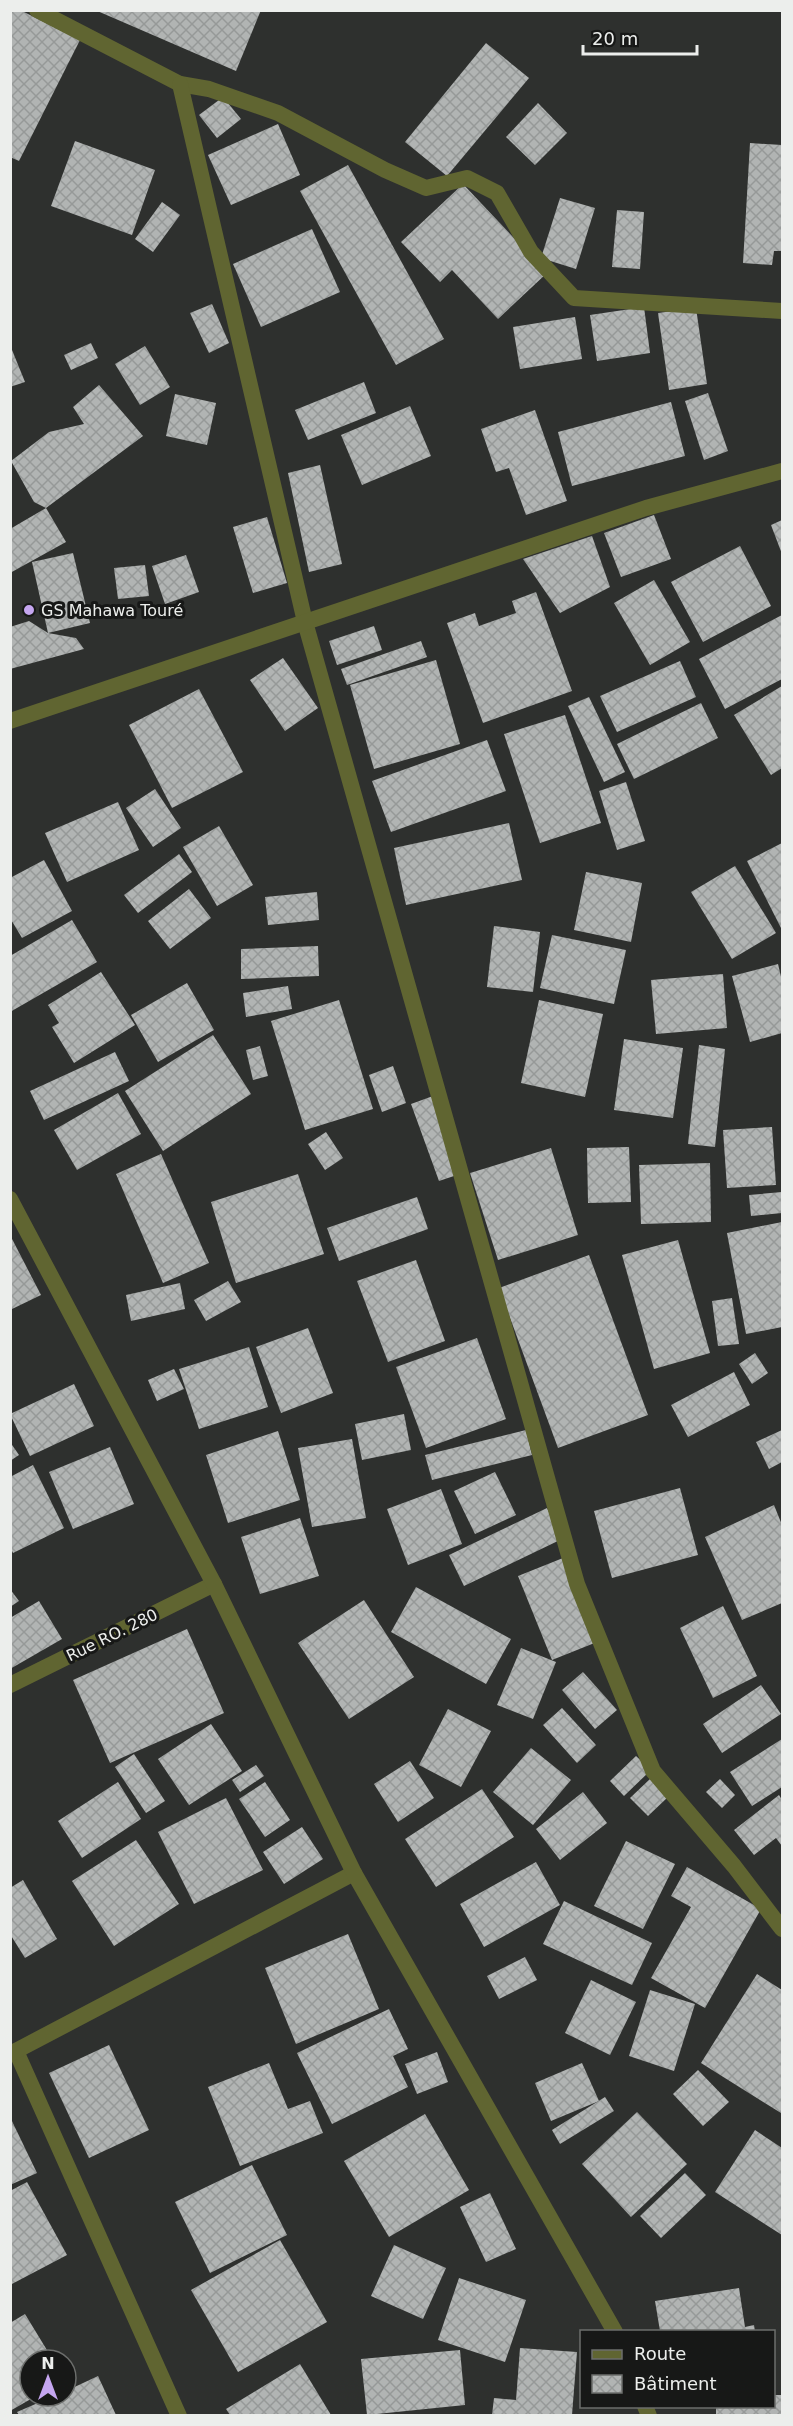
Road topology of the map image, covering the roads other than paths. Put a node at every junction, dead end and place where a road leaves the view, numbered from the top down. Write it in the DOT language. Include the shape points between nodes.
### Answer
graph roads {
  1 [pos="37,10"];
  2 [pos="180,84"];
  3 [pos="783,311"];
  4 [pos="783,471"];
  5 [pos="305,622"];
  6 [pos="10,721"];
  7 [pos="10,1199"];
  8 [pos="214,1584"];
  9 [pos="10,1685"];
  10 [pos="354,1874"];
  11 [pos="783,1929"];
  12 [pos="13,2053"];
  13 [pos="614,2330"];
  14 [pos="179,2415"];
  1 -- 2 [label="street"];
  2 -- 3 [label="street" via="209,89 278,113 426,188 467,178 497,193 531,252 574,298"];
  2 -- 5 [label="street"];
  4 -- 5 [label="street" via="646,508"];
  5 -- 6 [label="street"];
  5 -- 11 [label="street" via="577,1584 653,1771"];
  7 -- 8 [label="street"];
  8 -- 9 [label="street, Rue RO. 280"];
  8 -- 10 [label="street"];
  10 -- 12 [label="street"];
  10 -- 13 [label="street"];
  12 -- 14 [label="street"];
}
